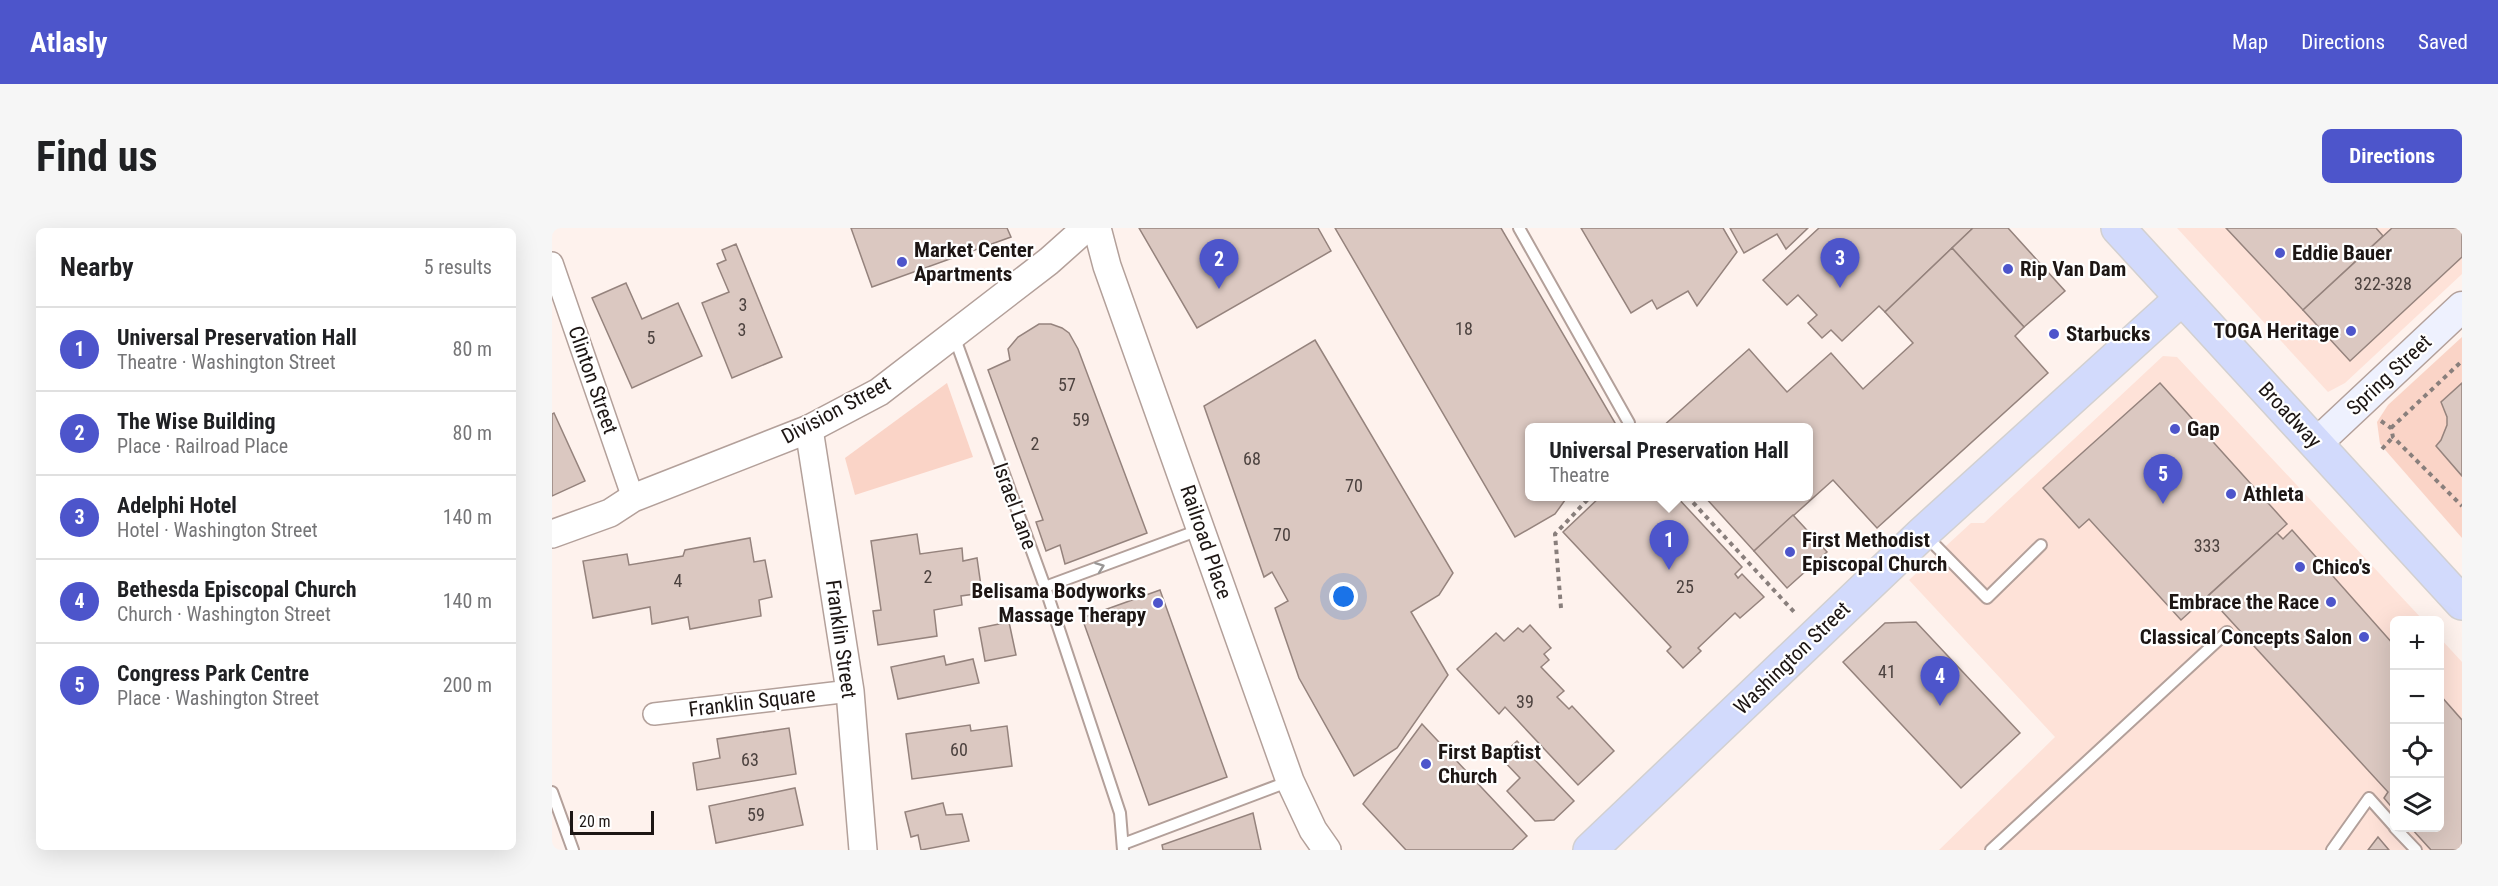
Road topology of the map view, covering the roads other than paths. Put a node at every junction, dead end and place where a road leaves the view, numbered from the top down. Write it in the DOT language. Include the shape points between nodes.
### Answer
graph roads {
  1 [pos="1086,228"];
  2 [pos="1097,228"];
  3 [pos="1519,228"];
  4 [pos="2118,228"];
  5 [pos="552,263"];
  6 [pos="2182,298"];
  7 [pos="2462,307"];
  8 [pos="954,336"];
  9 [pos="1629,423"];
  10 [pos="809,429"];
  11 [pos="2317,443"];
  12 [pos="633,498"];
  13 [pos="1202,529"];
  14 [pos="1923,533"];
  15 [pos="552,534"];
  16 [pos="2041,544"];
  17 [pos="1045,588"];
  18 [pos="2462,603"];
  19 [pos="2227,632"];
  20 [pos="850,691"];
  21 [pos="654,714"];
  22 [pos="1290,781"];
  23 [pos="552,792"];
  24 [pos="2390,821"];
  25 [pos="2400,832"];
  26 [pos="1123,847"];
  27 [pos="573,850"];
  28 [pos="863,850"];
  29 [pos="1327,850"];
  30 [pos="1590,850"];
  31 [pos="1991,850"];
  32 [pos="2332,850"];
  33 [pos="2416,850"];
  1 -- 8 [label="street, Division Street"];
  2 -- 13 [label="street, Railroad Place" via="1107,266"];
  3 -- 9 [label="lane"];
  4 -- 6 [label="highway, Broadway"];
  5 -- 12 [label="street, Clinton Street"];
  6 -- 11 [label="highway, Broadway"];
  6 -- 14 [label="highway, Washington Street"];
  7 -- 11 [label="main road, Spring Street"];
  8 -- 10 [label="street, Division Street" via="879,392"];
  8 -- 17 [label="lane, Israel Lane"];
  10 -- 12 [label="street, Division Street"];
  10 -- 20 [label="street, Franklin Street"];
  11 -- 18 [label="highway, Broadway"];
  12 -- 15 [label="street, Division Street" via="610,513"];
  17 -- 13 [label="lane, one-way"];
  13 -- 22 [label="street, Railroad Place"];
  14 -- 16 [label="lane" via="1987,598"];
  14 -- 30 [label="highway, Washington Street"];
  17 -- 26 [label="lane, Israel Lane" via="1120,813"];
  19 -- 31 [label="lane"];
  20 -- 21 [label="street, Franklin Square"];
  20 -- 28 [label="street, Franklin Street"];
  22 -- 26 [label="lane"];
  22 -- 29 [label="street, Railroad Place"];
  23 -- 27 [label="lane"];
  24 -- 32 [label="lane" via="2369,798"];
  25 -- 33 [label="lane"];
}
